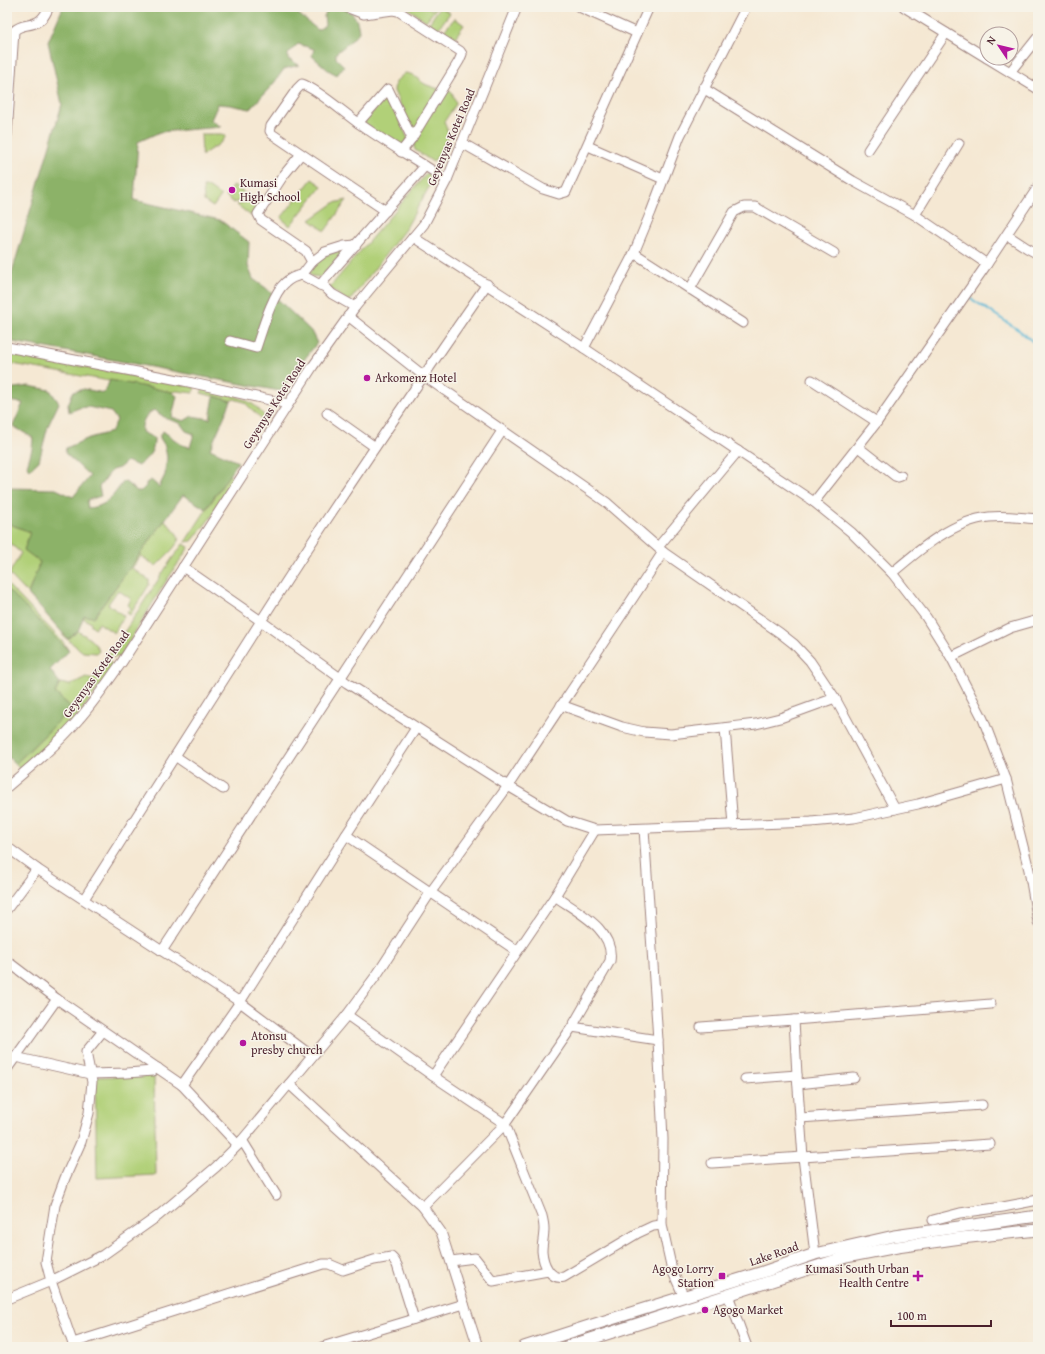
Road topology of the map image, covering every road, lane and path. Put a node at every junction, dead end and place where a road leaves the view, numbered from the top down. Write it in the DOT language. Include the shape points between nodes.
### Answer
graph roads {
  1 [pos="49,7"];
  2 [pos="346,7"];
  3 [pos="517,7"];
  4 [pos="579,7"];
  5 [pos="649,7"];
  6 [pos="746,7"];
  7 [pos="904,7"];
  8 [pos="637,33"];
  9 [pos="946,33"];
  10 [pos="1038,37"];
  11 [pos="979,53"];
  12 [pos="1000,66"];
  13 [pos="1010,72"];
  14 [pos="703,88"];
  15 [pos="1038,89"];
  16 [pos="358,123"];
  17 [pos="7,135"];
  18 [pos="412,138"];
  19 [pos="462,143"];
  20 [pos="959,143"];
  21 [pos="588,146"];
  22 [pos="868,150"];
  23 [pos="401,152"];
  24 [pos="301,154"];
  25 [pos="425,166"];
  26 [pos="663,179"];
  27 [pos="447,180"];
  28 [pos="1038,187"];
  29 [pos="386,211"];
  30 [pos="915,215"];
  31 [pos="1008,235"];
  32 [pos="413,237"];
  33 [pos="356,245"];
  34 [pos="634,253"];
  35 [pos="834,253"];
  36 [pos="1038,254"];
  37 [pos="312,262"];
  38 [pos="987,264"];
  39 [pos="302,275"];
  40 [pos="487,284"];
  41 [pos="320,285"];
  42 [pos="690,289"];
  43 [pos="355,307"];
  44 [pos="348,316"];
  45 [pos="743,323"];
  46 [pos="230,341"];
  47 [pos="7,347"];
  48 [pos="584,348"];
  49 [pos="424,376"];
  50 [pos="812,380"];
  51 [pos="288,404"];
  52 [pos="327,413"];
  53 [pos="877,422"];
  54 [pos="502,431"];
  55 [pos="858,447"];
  56 [pos="374,448"];
  57 [pos="738,451"];
  58 [pos="902,476"];
  59 [pos="814,502"];
  60 [pos="1038,519"];
  61 [pos="660,550"];
  62 [pos="183,567"];
  63 [pos="892,572"];
  64 [pos="1038,620"];
  65 [pos="261,621"];
  66 [pos="951,657"];
  67 [pos="340,679"];
  68 [pos="835,698"];
  69 [pos="561,705"];
  70 [pos="416,728"];
  71 [pos="725,728"];
  72 [pos="175,756"];
  73 [pos="1006,779"];
  74 [pos="508,786"];
  75 [pos="7,787"];
  76 [pos="223,789"];
  77 [pos="895,809"];
  78 [pos="733,825"];
  79 [pos="644,829"];
  80 [pos="595,830"];
  81 [pos="346,835"];
  82 [pos="7,847"];
  83 [pos="37,869"];
  84 [pos="430,893"];
  85 [pos="555,896"];
  86 [pos="84,899"];
  87 [pos="7,909"];
  88 [pos="1037,910"];
  89 [pos="1038,922"];
  90 [pos="162,951"];
  91 [pos="517,951"];
  92 [pos="7,961"];
  93 [pos="57,999"];
  94 [pos="240,1002"];
  95 [pos="991,1004"];
  96 [pos="347,1015"];
  97 [pos="794,1020"];
  98 [pos="572,1027"];
  99 [pos="701,1027"];
  100 [pos="103,1031"];
  101 [pos="658,1040"];
  102 [pos="312,1056"];
  103 [pos="15,1057"];
  104 [pos="158,1068"];
  105 [pos="7,1069"];
  106 [pos="90,1074"];
  107 [pos="433,1076"];
  108 [pos="854,1078"];
  109 [pos="745,1079"];
  110 [pos="797,1079"];
  111 [pos="289,1084"];
  112 [pos="182,1085"];
  113 [pos="982,1105"];
  114 [pos="800,1118"];
  115 [pos="505,1124"];
  116 [pos="240,1142"];
  117 [pos="990,1144"];
  118 [pos="803,1157"];
  119 [pos="712,1164"];
  120 [pos="276,1196"];
  121 [pos="1038,1200"];
  122 [pos="423,1207"];
  123 [pos="1038,1216"];
  124 [pos="933,1220"];
  125 [pos="662,1225"];
  126 [pos="1038,1230"];
  127 [pos="815,1254"];
  128 [pos="451,1262"];
  129 [pos="548,1271"];
  130 [pos="51,1281"];
  131 [pos="728,1295"];
  132 [pos="684,1297"];
  133 [pos="7,1299"];
  134 [pos="464,1304"];
  135 [pos="414,1319"];
  136 [pos="74,1345"];
  137 [pos="322,1347"];
  138 [pos="478,1347"];
  139 [pos="524,1347"];
  140 [pos="566,1347"];
  141 [pos="747,1347"];
  1 -- 17 [label="street" via="37,23 18,26 14,31"];
  2 -- 18 [label="street" via="364,14 398,11 462,54"];
  3 -- 19 [label="street, Geyenyas Kotei Road"];
  4 -- 8 [label="street"];
  5 -- 8 [label="street"];
  6 -- 14 [label="street"];
  7 -- 9 [label="street"];
  8 -- 21 [label="street"];
  9 -- 11 [label="street"];
  9 -- 22 [label="street"];
  10 -- 13 [label="street"];
  12 -- 13 [label="street"];
  13 -- 15 [label="street"];
  14 -- 26 [label="street"];
  14 -- 30 [label="street" via="853,181"];
  16 -- 18 [label="street" via="388,89"];
  16 -- 23 [label="street"];
  16 -- 24 [label="street" via="302,84 270,131 276,138"];
  18 -- 23 [label="street"];
  19 -- 21 [label="street" via="543,189 559,194 566,192"];
  19 -- 27 [label="street, Geyenyas Kotei Road"];
  20 -- 30 [label="street"];
  21 -- 26 [label="street"];
  23 -- 25 [label="street"];
  24 -- 29 [label="street"];
  24 -- 37 [label="street" via="282,176 258,214 261,220 306,252"];
  25 -- 27 [label="street"];
  25 -- 29 [label="street"];
  26 -- 34 [label="street"];
  27 -- 32 [label="street, Geyenyas Kotei Road" via="424,224"];
  28 -- 31 [label="street"];
  29 -- 33 [label="street"];
  30 -- 38 [label="street"];
  31 -- 36 [label="street"];
  31 -- 38 [label="street"];
  32 -- 40 [label="street"];
  32 -- 43 [label="street, Geyenyas Kotei Road"];
  33 -- 37 [label="street" via="325,252"];
  33 -- 41 [label="street"];
  34 -- 42 [label="street"];
  34 -- 48 [label="street"];
  35 -- 42 [label="street" via="755,207 744,207 734,212"];
  37 -- 39 [label="street"];
  38 -- 53 [label="street"];
  39 -- 41 [label="street"];
  39 -- 46 [label="street" via="285,283 276,296 256,348"];
  40 -- 48 [label="street"];
  40 -- 49 [label="street"];
  41 -- 43 [label="street"];
  42 -- 45 [label="street"];
  43 -- 44 [label="street, Geyenyas Kotei Road"];
  44 -- 49 [label="street"];
  44 -- 51 [label="street, Geyenyas Kotei Road"];
  47 -- 51 [label="street"];
  48 -- 57 [label="street"];
  49 -- 54 [label="street"];
  49 -- 56 [label="street"];
  50 -- 53 [label="street"];
  51 -- 62 [label="street, Geyenyas Kotei Road"];
  52 -- 56 [label="street"];
  53 -- 55 [label="street"];
  54 -- 61 [label="street" via="606,502"];
  54 -- 67 [label="street"];
  55 -- 58 [label="street" via="898,478"];
  55 -- 59 [label="street"];
  56 -- 65 [label="street"];
  57 -- 59 [label="street"];
  57 -- 61 [label="street"];
  59 -- 63 [label="street" via="851,532"];
  60 -- 63 [label="street" via="988,517 967,522 926,544"];
  61 -- 68 [label="street" via="794,644 810,661"];
  61 -- 69 [label="street" via="619,620"];
  62 -- 65 [label="street"];
  62 -- 75 [label="street, Geyenyas Kotei Road" via="122,662 89,707 70,730"];
  63 -- 66 [label="street" via="926,617"];
  64 -- 66 [label="street" via="1010,628"];
  65 -- 67 [label="street"];
  65 -- 72 [label="street"];
  66 -- 73 [label="street" via="983,719"];
  67 -- 70 [label="street"];
  67 -- 90 [label="street"];
  68 -- 71 [label="street" via="780,718"];
  68 -- 77 [label="street"];
  69 -- 71 [label="street" via="644,732 671,734"];
  69 -- 74 [label="street"];
  70 -- 74 [label="street"];
  70 -- 81 [label="street"];
  71 -- 78 [label="street"];
  72 -- 76 [label="street"];
  72 -- 86 [label="street"];
  73 -- 77 [label="street"];
  73 -- 88 [label="street"];
  74 -- 80 [label="street" via="567,820"];
  74 -- 84 [label="street"];
  77 -- 78 [label="street" via="854,818"];
  78 -- 79 [label="street"];
  79 -- 80 [label="street"];
  79 -- 101 [label="street"];
  80 -- 85 [label="street"];
  81 -- 84 [label="street"];
  81 -- 94 [label="street"];
  82 -- 83 [label="street"];
  83 -- 86 [label="street"];
  83 -- 87 [label="street"];
  84 -- 91 [label="street"];
  84 -- 96 [label="street"];
  85 -- 91 [label="street"];
  85 -- 98 [label="street" via="597,926 604,933 612,952 610,961"];
  86 -- 90 [label="street"];
  88 -- 89 [label="street"];
  90 -- 94 [label="street"];
  91 -- 107 [label="street"];
  92 -- 93 [label="street"];
  93 -- 100 [label="street"];
  93 -- 103 [label="street"];
  94 -- 102 [label="street"];
  94 -- 112 [label="street"];
  95 -- 97 [label="street"];
  96 -- 102 [label="street"];
  96 -- 107 [label="street"];
  97 -- 99 [label="street"];
  97 -- 110 [label="street"];
  98 -- 101 [label="street"];
  98 -- 115 [label="street"];
  100 -- 104 [label="street"];
  100 -- 106 [label="street" via="86,1052"];
  101 -- 125 [label="street" via="663,1139"];
  102 -- 111 [label="street"];
  103 -- 105 [label="street"];
  103 -- 106 [label="street"];
  104 -- 106 [label="street" via="134,1073"];
  104 -- 112 [label="street"];
  106 -- 130 [label="street" via="92,1082 89,1113 81,1142 56,1205 46,1262"];
  107 -- 115 [label="street"];
  108 -- 110 [label="street"];
  109 -- 110 [label="street"];
  110 -- 114 [label="street"];
  111 -- 116 [label="street"];
  111 -- 122 [label="street"];
  112 -- 116 [label="street"];
  113 -- 114 [label="street"];
  114 -- 118 [label="street"];
  115 -- 122 [label="street"];
  115 -- 129 [label="street" via="542,1216 542,1250"];
  116 -- 120 [label="street"];
  116 -- 130 [label="street" via="216,1167 158,1216 103,1255"];
  117 -- 118 [label="street"];
  118 -- 119 [label="street"];
  118 -- 127 [label="street"];
  121 -- 124 [label="street"];
  122 -- 128 [label="street" via="440,1232"];
  123 -- 127 [label="main road, Lake Road" via="894,1236"];
  125 -- 129 [label="street" via="638,1233 564,1277 556,1277"];
  125 -- 132 [label="street" via="672,1270"];
  126 -- 131 [label="main road, Lake Road" via="876,1251"];
  127 -- 132 [label="main road, Lake Road"];
  128 -- 129 [label="street" via="475,1258 493,1282"];
  128 -- 134 [label="street"];
  130 -- 133 [label="street"];
  130 -- 136 [label="street"];
  131 -- 140 [label="main road, Lake Road"];
  131 -- 141 [label="street"];
  132 -- 139 [label="main road, Lake Road"];
  134 -- 135 [label="street"];
  134 -- 138 [label="street"];
  135 -- 136 [label="street" via="397,1265 391,1257 343,1270 326,1263"];
  135 -- 137 [label="street"];
}
